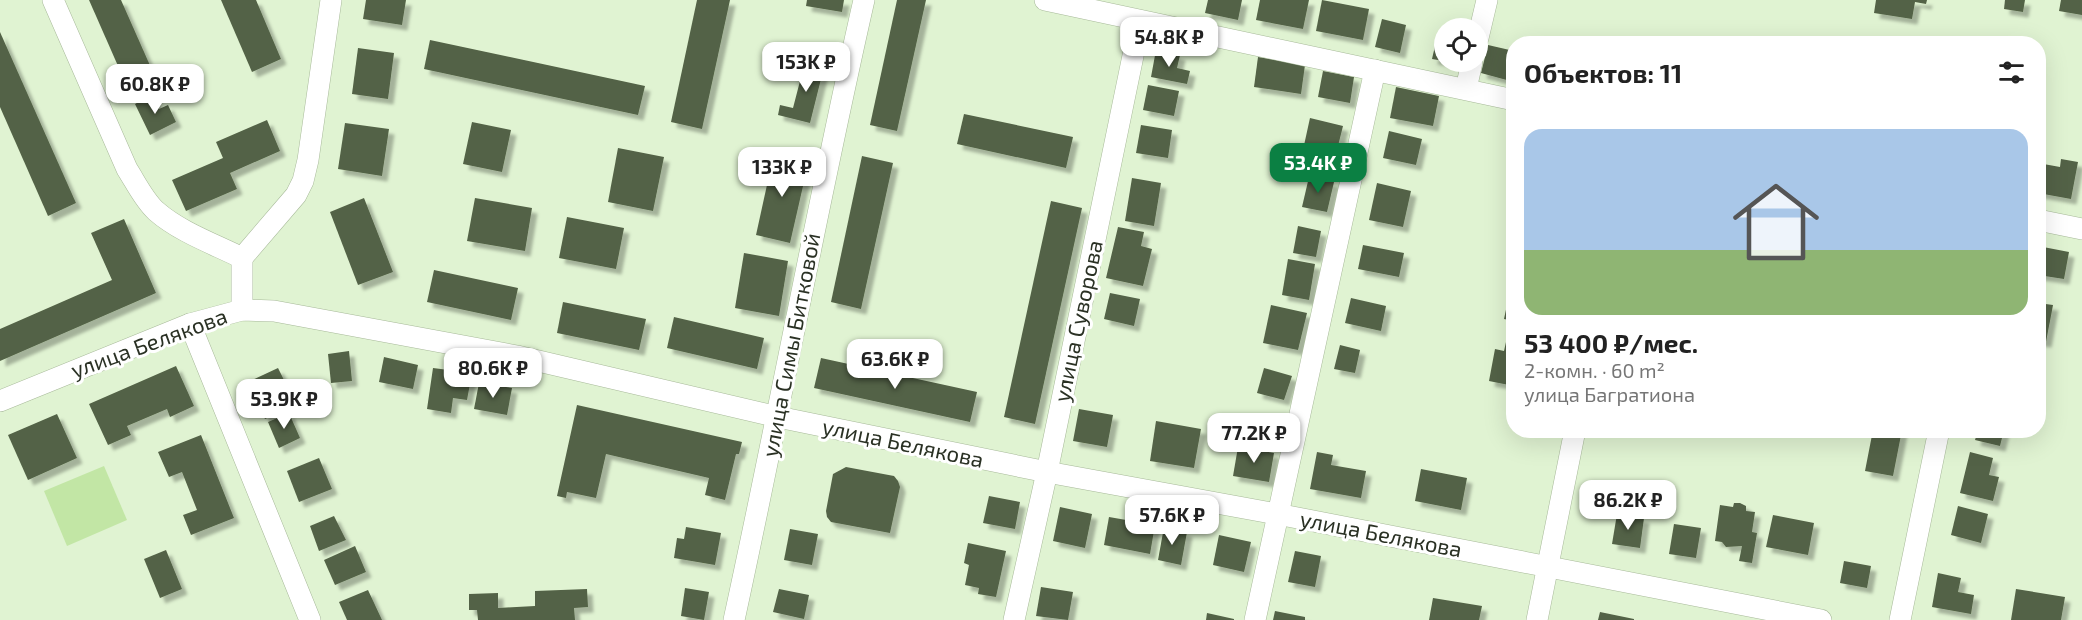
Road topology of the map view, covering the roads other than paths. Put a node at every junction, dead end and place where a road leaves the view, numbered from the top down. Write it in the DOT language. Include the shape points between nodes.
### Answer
graph roads {
  1 [pos="53,0"];
  2 [pos="331,0"];
  3 [pos="864,0"];
  4 [pos="1044,0"];
  5 [pos="1487,0"];
  6 [pos="1483,18"];
  7 [pos="1140,21"];
  8 [pos="1375,70"];
  9 [pos="1470,72"];
  10 [pos="1466,89"];
  11 [pos="1506,98"];
  12 [pos="2046,222"];
  13 [pos="2082,230"];
  14 [pos="242,258"];
  15 [pos="242,310"];
  16 [pos="190,324"];
  17 [pos="0,401"];
  18 [pos="778,417"];
  19 [pos="1573,438"];
  20 [pos="1937,438"];
  21 [pos="1047,472"];
  22 [pos="1277,514"];
  23 [pos="1548,567"];
  24 [pos="310,620"];
  25 [pos="734,620"];
  26 [pos="1014,620"];
  27 [pos="1255,620"];
  28 [pos="1537,620"];
  29 [pos="1821,620"];
  30 [pos="1900,620"];
  1 -- 14 [label="street" via="141,193 177,226"];
  2 -- 14 [label="street" via="303,181 296,195"];
  3 -- 18 [label="street, улица Симы Битковой"];
  4 -- 7 [label="street"];
  5 -- 6 [label="street"];
  7 -- 8 [label="street"];
  7 -- 21 [label="street, улица Суворова"];
  8 -- 10 [label="street"];
  8 -- 22 [label="street"];
  9 -- 10 [label="street"];
  10 -- 11 [label="street"];
  12 -- 13 [label="street"];
  14 -- 15 [label="street"];
  15 -- 16 [label="street, улица Белякова"];
  15 -- 18 [label="street, улица Белякова" via="274,311 517,356"];
  16 -- 17 [label="street, улица Белякова"];
  16 -- 24 [label="street"];
  18 -- 21 [label="street, улица Белякова"];
  18 -- 25 [label="street, улица Симы Битковой"];
  19 -- 23 [label="street"];
  20 -- 30 [label="street"];
  21 -- 22 [label="street, улица Белякова"];
  21 -- 26 [label="street, улица Суворова"];
  22 -- 23 [label="street, улица Белякова"];
  22 -- 27 [label="street"];
  23 -- 28 [label="street"];
  23 -- 29 [label="street, улица Белякова"];
}
